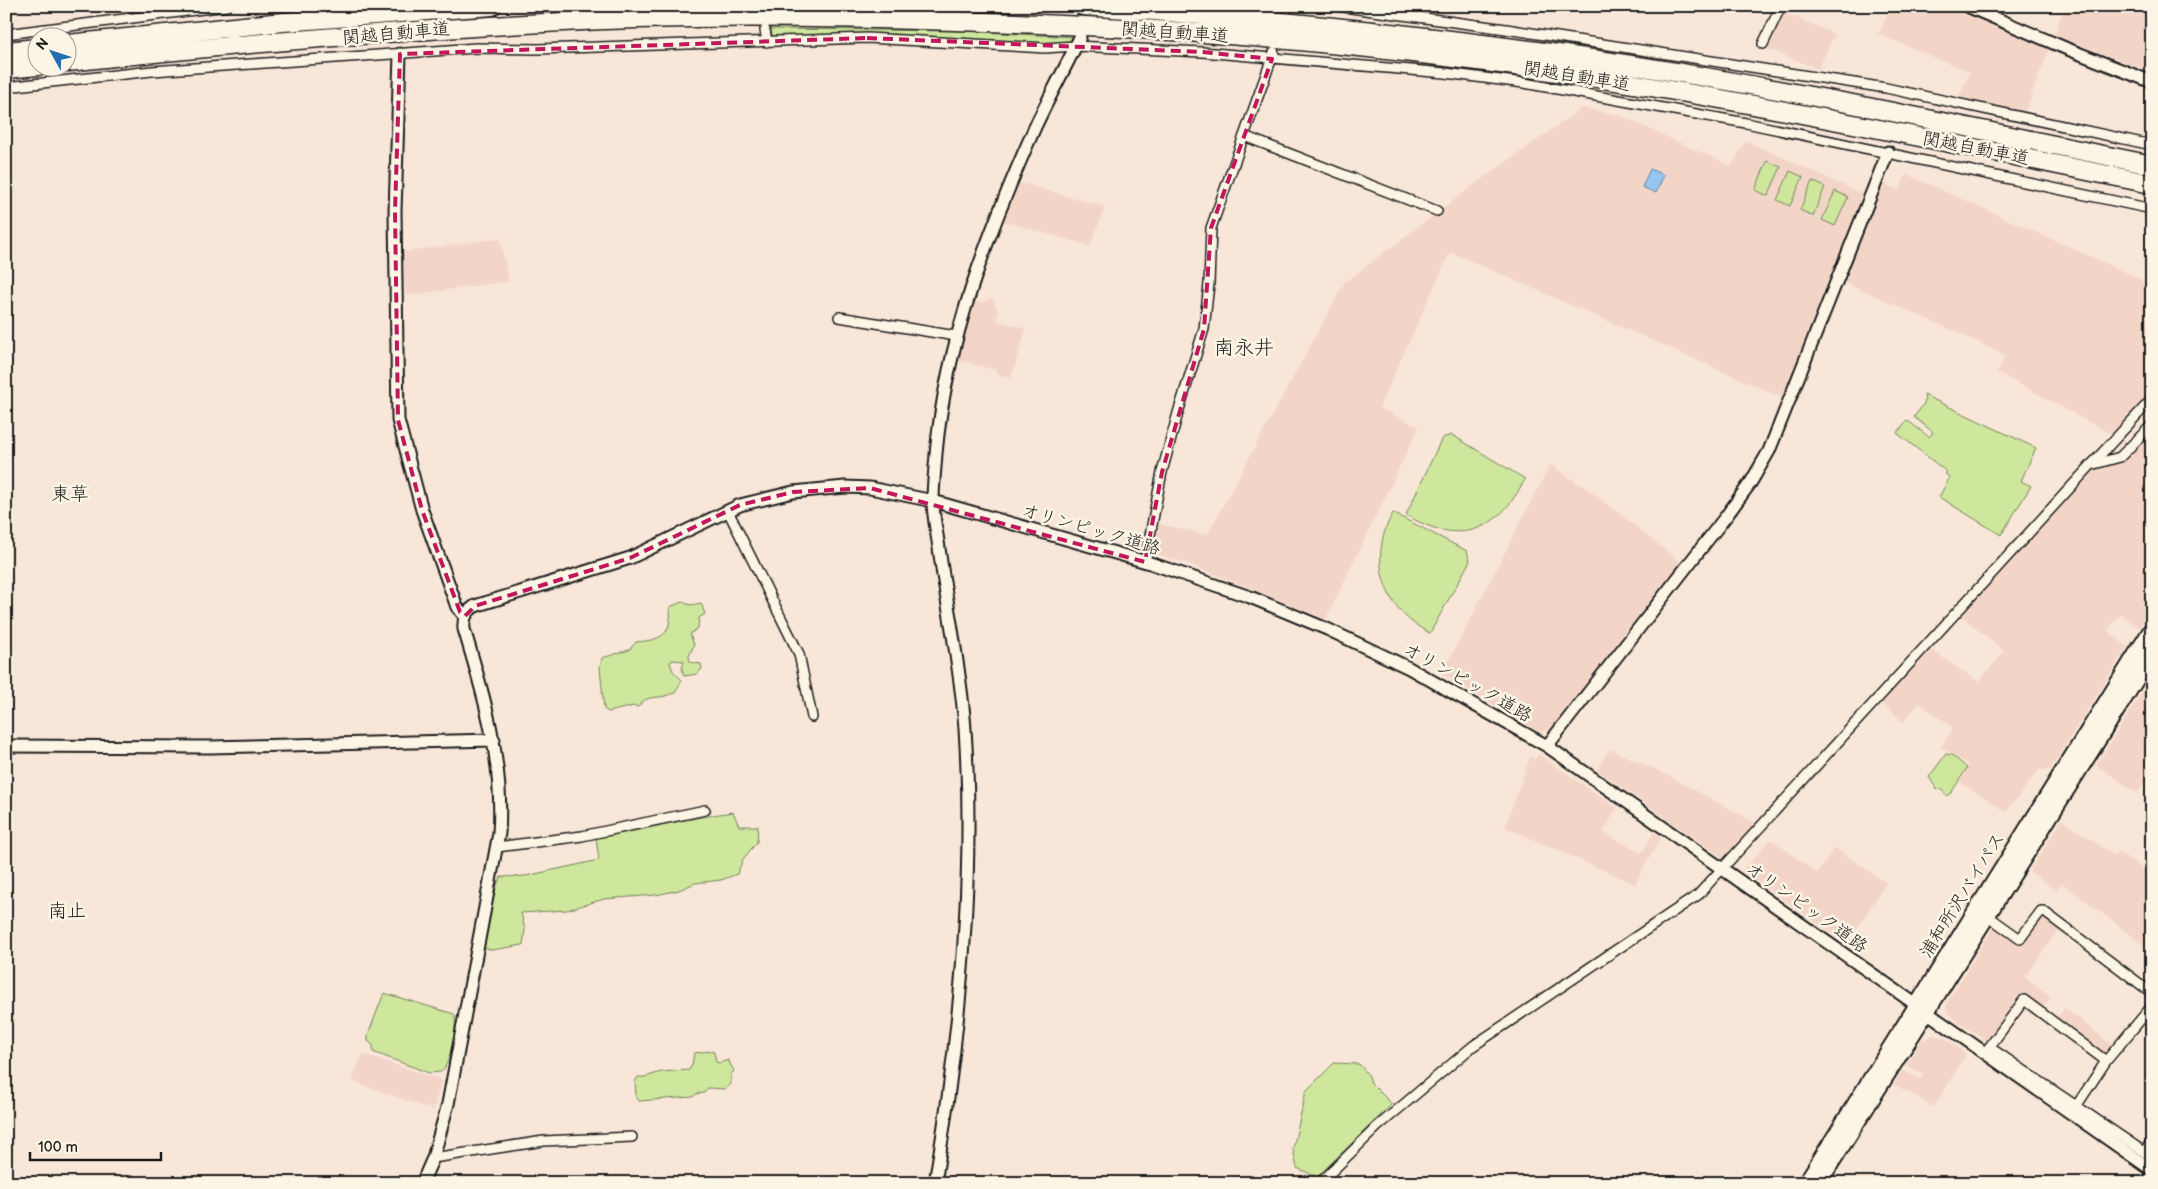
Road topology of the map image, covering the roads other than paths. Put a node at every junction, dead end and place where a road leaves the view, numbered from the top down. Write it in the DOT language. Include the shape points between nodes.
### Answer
graph roads {
  1 [pos="227,6"];
  2 [pos="492,6"];
  3 [pos="1083,6"];
  4 [pos="1336,6"];
  5 [pos="1781,6"];
  6 [pos="1967,6"];
  7 [pos="765,30"];
  8 [pos="6,34"];
  9 [pos="767,42"];
  10 [pos="1077,42"];
  11 [pos="78,43"];
  12 [pos="1763,44"];
  13 [pos="28,49"];
  14 [pos="400,49"];
  15 [pos="6,51"];
  16 [pos="1273,56"];
  17 [pos="78,61"];
  18 [pos="28,67"];
  19 [pos="6,69"];
  20 [pos="2152,82"];
  21 [pos="6,86"];
  22 [pos="1244,136"];
  23 [pos="2152,145"];
  24 [pos="1888,152"];
  25 [pos="2152,165"];
  26 [pos="2152,184"];
  27 [pos="2152,210"];
  28 [pos="1437,211"];
  29 [pos="839,317"];
  30 [pos="956,336"];
  31 [pos="2152,399"];
  32 [pos="2152,425"];
  33 [pos="2090,465"];
  34 [pos="933,501"];
  35 [pos="728,511"];
  36 [pos="1145,562"];
  37 [pos="465,616"];
  38 [pos="2152,629"];
  39 [pos="2152,654"];
  40 [pos="2147,671"];
  41 [pos="812,717"];
  42 [pos="494,740"];
  43 [pos="6,746"];
  44 [pos="1547,746"];
  45 [pos="704,810"];
  46 [pos="497,847"];
  47 [pos="1721,868"];
  48 [pos="1988,916"];
  49 [pos="2152,993"];
  50 [pos="2152,1006"];
  51 [pos="1921,1009"];
  52 [pos="1987,1050"];
  53 [pos="2106,1062"];
  54 [pos="2077,1105"];
  55 [pos="632,1137"];
  56 [pos="2152,1141"];
  57 [pos="2149,1157"];
  58 [pos="432,1158"];
  59 [pos="2152,1170"];
  60 [pos="422,1183"];
  61 [pos="935,1183"];
  62 [pos="1320,1183"];
  63 [pos="1806,1183"];
  64 [pos="1818,1183"];
  1 -- 8 [label="street"];
  2 -- 11 [label="highway, 関越自動車道" via="283,22"];
  3 -- 25 [label="highway, 関越自動車道" via="1317,24 1618,63 1744,84"];
  4 -- 23 [label="street" via="1886,88"];
  5 -- 12 [label="street"];
  6 -- 20 [label="street"];
  7 -- 9 [label="street"];
  9 -- 10 [label="street" via="867,38 1045,48"];
  9 -- 14 [label="street" via="538,49"];
  10 -- 16 [label="street"];
  10 -- 30 [label="street" via="1016,173"];
  13 -- 15 [label="highway"];
  14 -- 21 [label="street"];
  14 -- 37 [label="street" via="395,211 398,420 422,510 457,607"];
  16 -- 22 [label="street"];
  16 -- 24 [label="street" via="1524,83 1746,122"];
  17 -- 26 [label="highway, 関越自動車道" via="180,50 606,20 850,18 1071,25 1316,42 1548,70 1867,126"];
  18 -- 19 [label="highway"];
  22 -- 28 [label="street"];
  22 -- 36 [label="street" via="1211,228 1204,329 1162,472"];
  24 -- 27 [label="street"];
  24 -- 44 [label="street" via="1770,451 1751,482"];
  29 -- 30 [label="street"];
  30 -- 34 [label="street" via="944,393"];
  31 -- 33 [label="street"];
  32 -- 33 [label="street" via="2120,457"];
  33 -- 47 [label="street"];
  34 -- 35 [label="street, オリンピック道路" via="870,488 845,487 772,496"];
  34 -- 36 [label="street, オリンピック道路"];
  34 -- 61 [label="street" via="963,701 968,846 956,1028"];
  35 -- 37 [label="street, オリンピック道路" via="630,558 475,606"];
  35 -- 41 [label="street" via="799,654"];
  36 -- 44 [label="street, オリンピック道路" via="1327,629 1409,668"];
  37 -- 42 [label="street" via="464,628"];
  38 -- 51 [label="highway, 浦和所沢バイパス"];
  39 -- 40 [label="highway, 浦和所沢バイパス"];
  40 -- 48 [label="highway, 浦和所沢バイパス"];
  42 -- 43 [label="street" via="202,747"];
  42 -- 46 [label="street" via="500,807"];
  44 -- 47 [label="street, オリンピック道路"];
  45 -- 46 [label="street" via="582,836"];
  46 -- 58 [label="street" via="448,1104"];
  47 -- 51 [label="street, オリンピック道路"];
  47 -- 62 [label="street" via="1698,895 1473,1046 1377,1127"];
  48 -- 49 [label="street" via="2019,939 2043,911"];
  48 -- 51 [label="highway, 浦和所沢バイパス"];
  50 -- 53 [label="street"];
  51 -- 52 [label="street, オリンピック道路"];
  51 -- 63 [label="highway, 浦和所沢バイパス"];
  51 -- 64 [label="highway, 浦和所沢バイパス"];
  52 -- 53 [label="street" via="2024,1000"];
  52 -- 54 [label="street"];
  52 -- 59 [label="street, オリンピック道路"];
  53 -- 54 [label="street"];
  54 -- 57 [label="street"];
  55 -- 58 [label="street" via="544,1141"];
  56 -- 57 [label="street" via="2147,1148"];
  58 -- 60 [label="street"];
}
